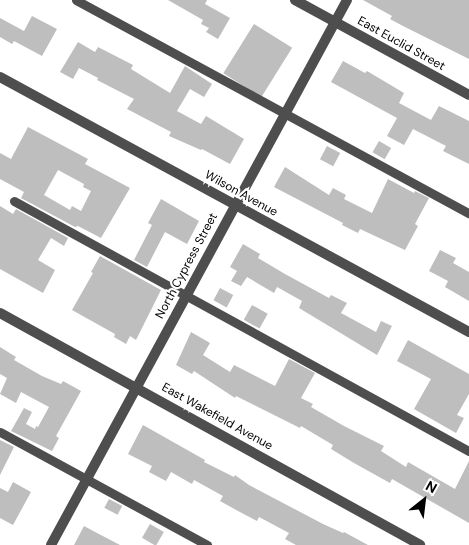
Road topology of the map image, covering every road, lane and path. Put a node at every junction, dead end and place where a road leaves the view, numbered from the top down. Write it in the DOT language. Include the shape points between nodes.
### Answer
graph roads {
  1 [pos="76,0"];
  2 [pos="295,0"];
  3 [pos="347,0"];
  4 [pos="335,22"];
  5 [pos="0,77"];
  6 [pos="469,95"];
  7 [pos="283,113"];
  8 [pos="14,201"];
  9 [pos="234,204"];
  10 [pos="469,214"];
  11 [pos="186,294"];
  12 [pos="0,313"];
  13 [pos="469,332"];
  14 [pos="136,386"];
  15 [pos="0,432"];
  16 [pos="469,451"];
  17 [pos="86,479"];
  18 [pos="51,545"];
  19 [pos="207,545"];
  20 [pos="420,545"];
  1 -- 7 [label="lane"];
  2 -- 4 [label="street, East Euclid Street"];
  3 -- 4 [label="street, North Cypress Street"];
  4 -- 6 [label="street, East Euclid Street"];
  4 -- 7 [label="street, North Cypress Street"];
  5 -- 9 [label="street, Wilson Avenue"];
  7 -- 9 [label="street, North Cypress Street"];
  7 -- 10 [label="lane"];
  8 -- 11 [label="lane"];
  9 -- 11 [label="street, North Cypress Street"];
  9 -- 13 [label="street, Wilson Avenue"];
  11 -- 14 [label="street, North Cypress Street"];
  11 -- 16 [label="lane"];
  12 -- 14 [label="street, East Wakefield Avenue"];
  14 -- 17 [label="street, North Cypress Street"];
  14 -- 20 [label="street, East Wakefield Avenue"];
  15 -- 17 [label="lane"];
  17 -- 18 [label="street, North Cypress Street"];
  17 -- 19 [label="lane"];
}
